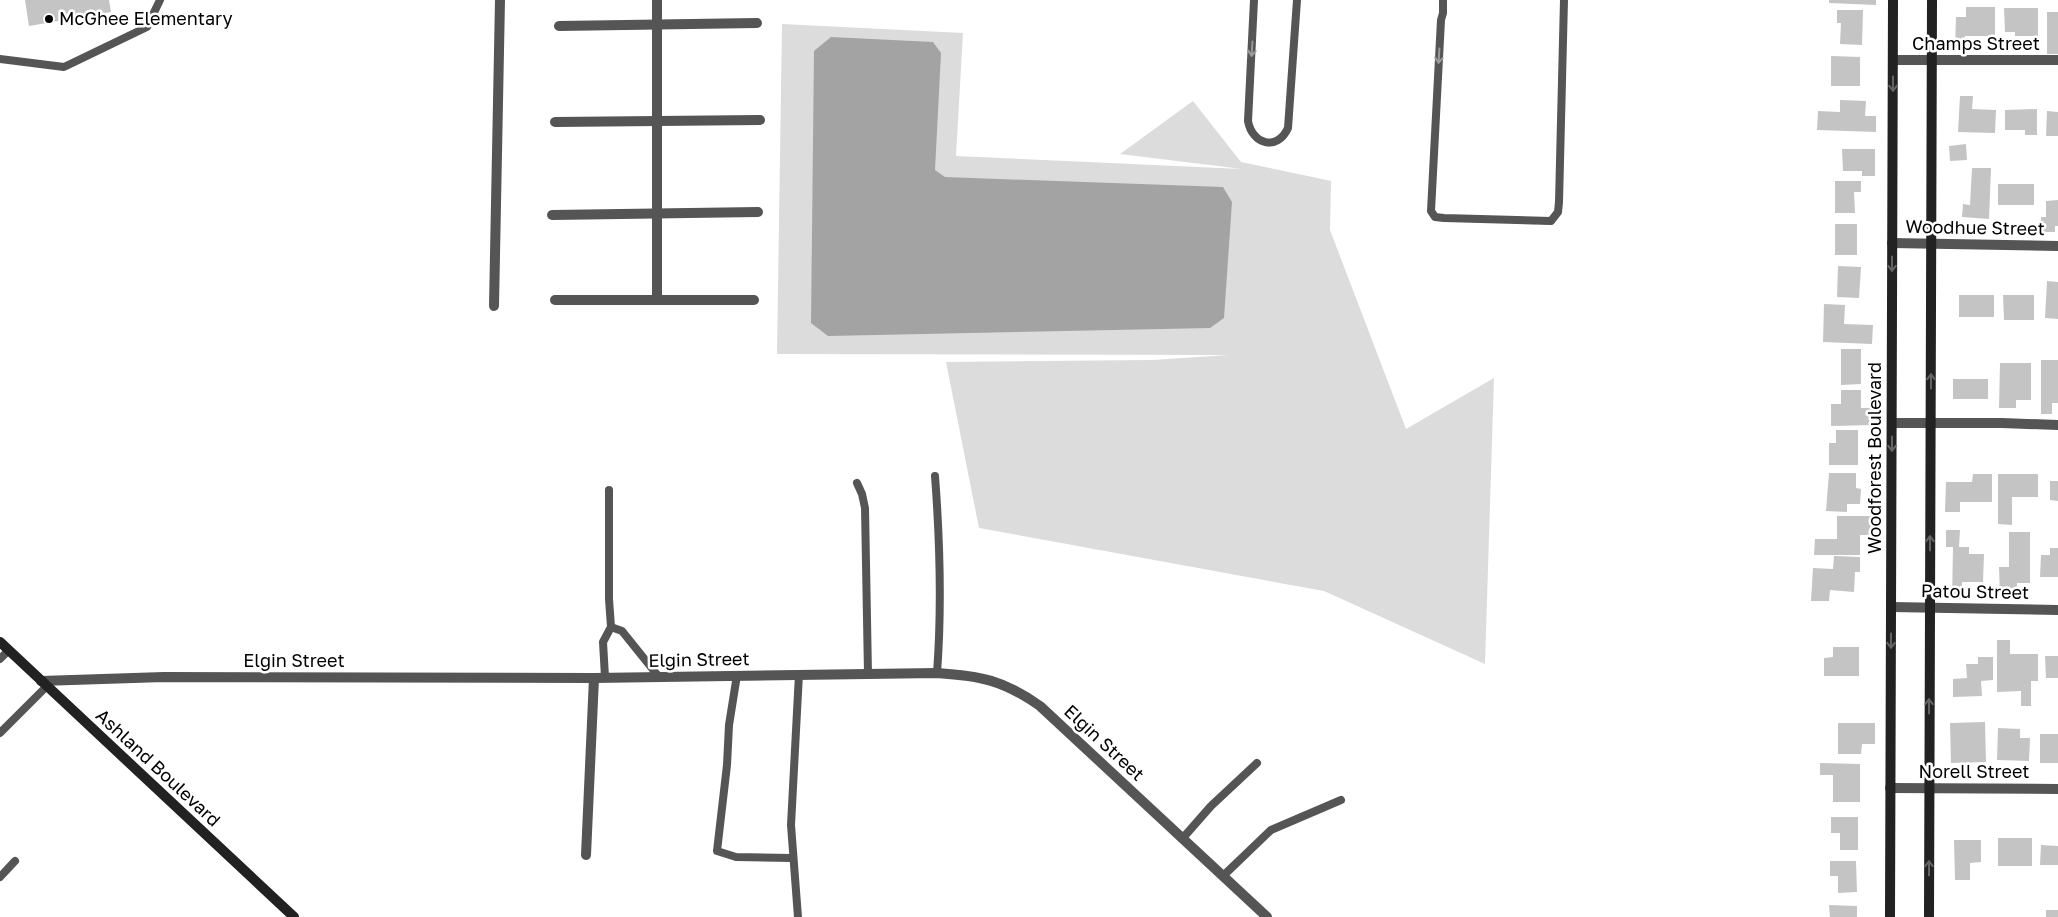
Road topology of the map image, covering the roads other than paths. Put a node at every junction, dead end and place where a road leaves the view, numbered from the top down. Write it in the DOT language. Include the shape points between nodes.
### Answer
graph roads {
  1 [pos="160,0"];
  2 [pos="500,0"];
  3 [pos="657,0"];
  4 [pos="1254,0"];
  5 [pos="1296,0"];
  6 [pos="1444,0"];
  7 [pos="1564,0"];
  8 [pos="1893,0"];
  9 [pos="1932,0"];
  10 [pos="757,23"];
  11 [pos="657,24"];
  12 [pos="559,26"];
  13 [pos="0,60"];
  14 [pos="1893,60"];
  15 [pos="1932,60"];
  16 [pos="2058,60"];
  17 [pos="760,120"];
  18 [pos="657,121"];
  19 [pos="555,122"];
  20 [pos="758,212"];
  21 [pos="657,213"];
  22 [pos="552,215"];
  23 [pos="1892,243"];
  24 [pos="1931,244"];
  25 [pos="2058,246"];
  26 [pos="657,299"];
  27 [pos="555,300"];
  28 [pos="754,300"];
  29 [pos="494,306"];
  30 [pos="1892,423"];
  31 [pos="1930,424"];
  32 [pos="2058,425"];
  33 [pos="935,476"];
  34 [pos="857,484"];
  35 [pos="609,490"];
  36 [pos="1891,607"];
  37 [pos="1930,608"];
  38 [pos="2058,610"];
  39 [pos="611,627"];
  40 [pos="0,642"];
  41 [pos="9,650"];
  42 [pos="0,659"];
  43 [pos="937,673"];
  44 [pos="799,674"];
  45 [pos="868,674"];
  46 [pos="737,675"];
  47 [pos="659,676"];
  48 [pos="605,677"];
  49 [pos="594,678"];
  50 [pos="44,684"];
  51 [pos="0,733"];
  52 [pos="1257,762"];
  53 [pos="1890,788"];
  54 [pos="1929,788"];
  55 [pos="2058,789"];
  56 [pos="1341,800"];
  57 [pos="1182,839"];
  58 [pos="586,855"];
  59 [pos="792,858"];
  60 [pos="16,861"];
  61 [pos="1223,876"];
  62 [pos="0,877"];
  63 [pos="294,917"];
  64 [pos="798,917"];
  65 [pos="1267,917"];
  66 [pos="1890,917"];
  67 [pos="1929,917"];
  1 -- 13 [label="lane" via="146,27 64,66"];
  2 -- 29 [label="street"];
  3 -- 11 [label="street"];
  4 -- 5 [label="lane, one-way" via="1248,121 1253,136 1269,142 1278,142 1284,136 1290,118"];
  6 -- 7 [label="lane, one-way" via="1432,211 1435,217 1551,221 1558,212 1559,202"];
  8 -- 14 [label="main road, Woodforest Boulevard"];
  9 -- 15 [label="main road"];
  10 -- 11 [label="street"];
  11 -- 12 [label="street"];
  11 -- 18 [label="street"];
  14 -- 15 [label="street, Champs Street"];
  14 -- 23 [label="main road, Woodforest Boulevard, one-way"];
  15 -- 16 [label="street, Champs Street"];
  15 -- 24 [label="main road"];
  17 -- 18 [label="street"];
  18 -- 19 [label="street"];
  18 -- 21 [label="street"];
  20 -- 21 [label="street"];
  21 -- 22 [label="street"];
  21 -- 26 [label="street"];
  23 -- 24 [label="street, Woodhue Street"];
  23 -- 30 [label="main road, Woodforest Boulevard, one-way"];
  24 -- 25 [label="street, Woodhue Street"];
  31 -- 24 [label="main road, one-way"];
  26 -- 27 [label="street"];
  26 -- 28 [label="street"];
  30 -- 31 [label="street"];
  30 -- 36 [label="main road, Woodforest Boulevard, one-way"];
  31 -- 32 [label="street"];
  37 -- 31 [label="main road, one-way"];
  33 -- 43 [label="lane" via="941,613"];
  34 -- 45 [label="lane" via="865,508"];
  35 -- 39 [label="lane"];
  36 -- 37 [label="street, Patou Street"];
  36 -- 53 [label="main road, Woodforest Boulevard, one-way"];
  37 -- 38 [label="street, Patou Street"];
  54 -- 37 [label="main road, one-way"];
  39 -- 47 [label="lane" via="622,630"];
  39 -- 48 [label="lane" via="604,642"];
  40 -- 41 [label="main road, Ashland Boulevard"];
  41 -- 42 [label="lane"];
  41 -- 50 [label="main road, Ashland Boulevard"];
  43 -- 45 [label="street, Elgin Street"];
  43 -- 57 [label="street, Elgin Street" via="972,676 1019,692 1053,718"];
  44 -- 45 [label="street, Elgin Street"];
  44 -- 46 [label="street, Elgin Street"];
  44 -- 59 [label="lane"];
  46 -- 47 [label="street, Elgin Street"];
  46 -- 59 [label="lane" via="717,851 736,857"];
  47 -- 48 [label="street, Elgin Street"];
  48 -- 49 [label="street, Elgin Street"];
  49 -- 50 [label="street, Elgin Street" via="183,677"];
  49 -- 58 [label="street"];
  50 -- 51 [label="lane"];
  50 -- 63 [label="main road, Ashland Boulevard"];
  52 -- 57 [label="lane"];
  53 -- 54 [label="street, Norell Street"];
  53 -- 66 [label="main road, Woodforest Boulevard"];
  54 -- 55 [label="street, Norell Street"];
  67 -- 54 [label="main road, one-way"];
  56 -- 61 [label="lane" via="1271,830"];
  57 -- 61 [label="street, Elgin Street"];
  59 -- 64 [label="lane"];
  60 -- 62 [label="lane"];
  61 -- 65 [label="street, Elgin Street"];
}
